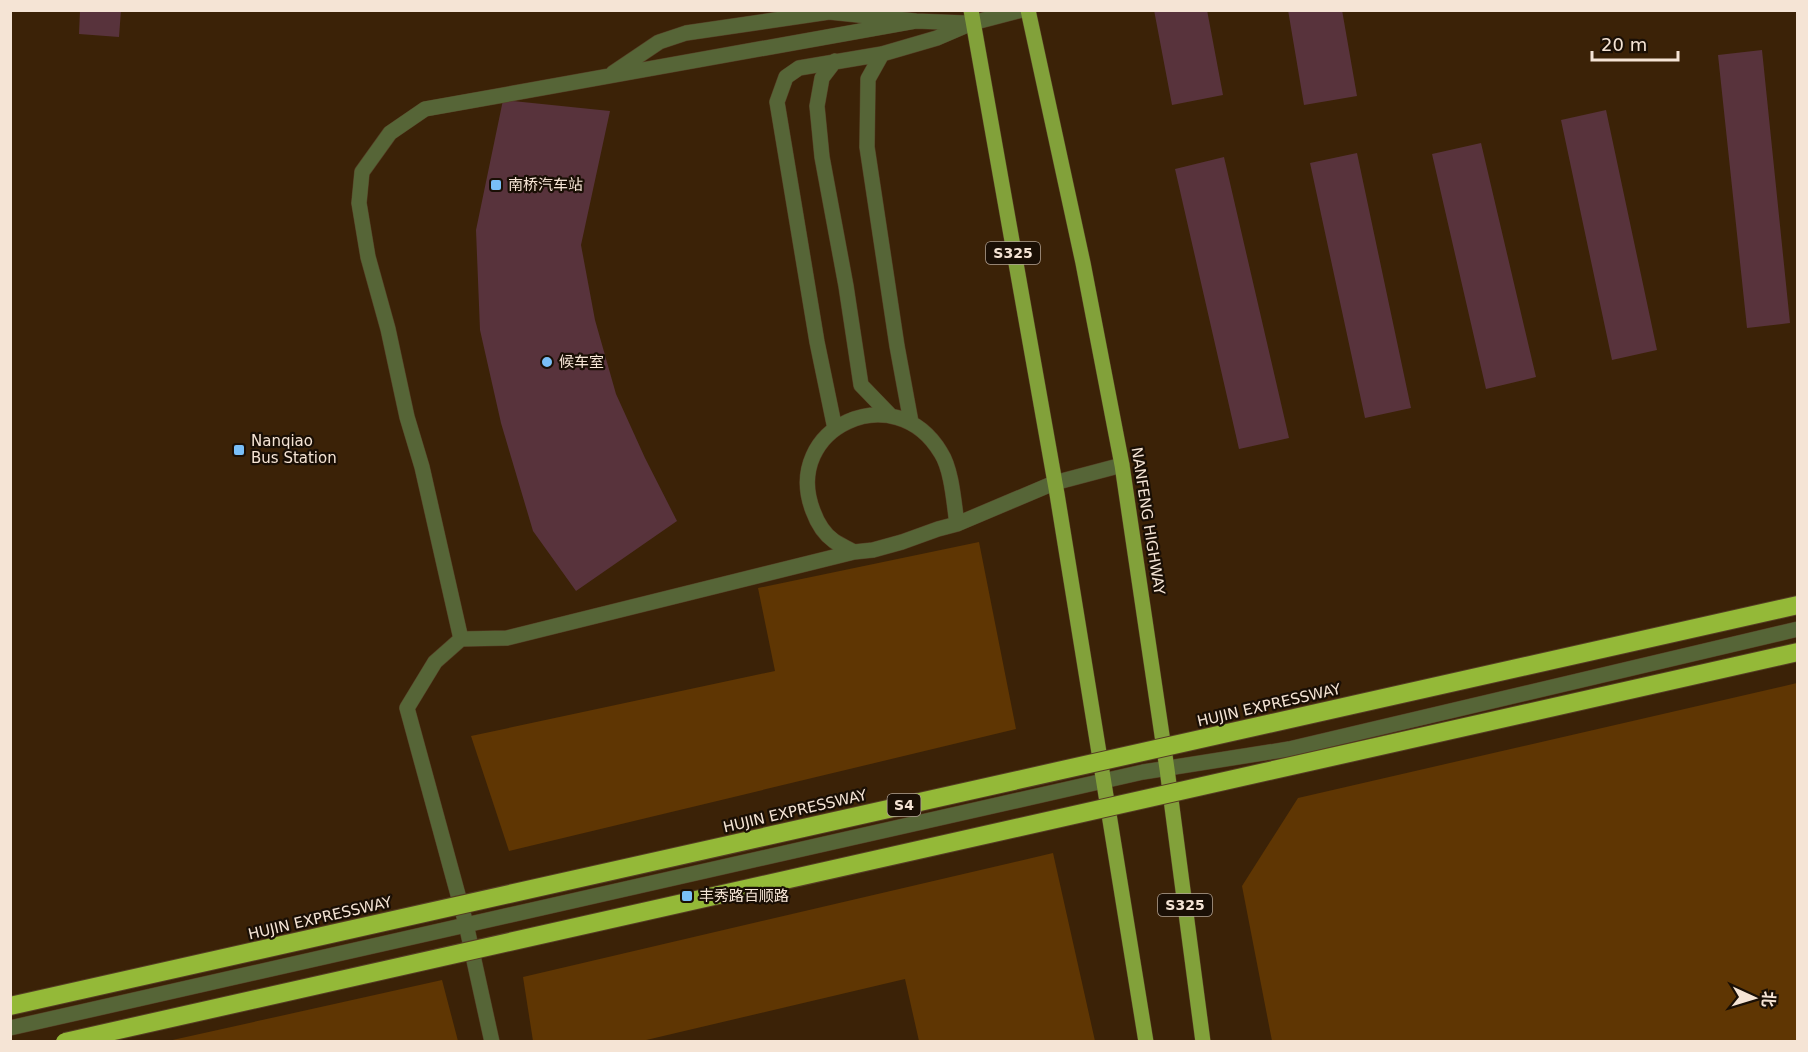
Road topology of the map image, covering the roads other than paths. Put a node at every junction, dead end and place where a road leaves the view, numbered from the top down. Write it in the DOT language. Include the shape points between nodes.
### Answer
graph roads {
  1 [pos="1022,10"];
  2 [pos="1028,10"];
  3 [pos="972,17"];
  4 [pos="916,21"];
  5 [pos="882,54"];
  6 [pos="835,62"];
  7 [pos="608,76"];
  8 [pos="890,415"];
  9 [pos="911,422"];
  10 [pos="835,429"];
  11 [pos="1122,465"];
  12 [pos="1054,483"];
  13 [pos="957,525"];
  14 [pos="854,552"];
  15 [pos="1797,604"];
  16 [pos="1797,629"];
  17 [pos="461,639"];
  18 [pos="1797,652"];
  19 [pos="1167,769"];
  20 [pos="1104,781"];
  21 [pos="466,924"];
  22 [pos="10,1006"];
  23 [pos="10,1028"];
  24 [pos="65,1041"];
  25 [pos="492,1041"];
  26 [pos="1146,1041"];
  27 [pos="1203,1041"];
  1 -- 3 [label="street"];
  2 -- 11 [label="main road, NANFENG HIGHWAY / S325"];
  3 -- 4 [label="street"];
  3 -- 5 [label="street" via="937,38"];
  3 -- 12 [label="main road, S325"];
  4 -- 7 [label="street"];
  4 -- 7 [label="street" via="830,12 686,33 659,42"];
  5 -- 6 [label="street"];
  5 -- 9 [label="street" via="868,79 867,147"];
  6 -- 8 [label="street" via="822,78 817,106 822,157 861,385"];
  6 -- 10 [label="street" via="800,68 786,77 777,102"];
  7 -- 17 [label="street" via="425,108 390,134 362,172 359,203 368,257"];
  8 -- 9 [label="street"];
  8 -- 10 [label="street" via="867,415"];
  9 -- 13 [label="street" via="930,436 943,455"];
  10 -- 14 [label="street" via="814,455 807,477 809,500 817,522 833,540"];
  11 -- 12 [label="street"];
  11 -- 19 [label="main road, NANFENG HIGHWAY / S325"];
  12 -- 13 [label="street"];
  12 -- 20 [label="main road, S325"];
  13 -- 14 [label="street"];
  14 -- 17 [label="street" via="507,638"];
  15 -- 22 [label="highway, HUJIN EXPRESSWAY / S4, bridge"];
  16 -- 19 [label="street" via="1289,749"];
  17 -- 21 [label="street" via="435,662 407,708"];
  18 -- 24 [label="highway, bridge"];
  19 -- 20 [label="street"];
  19 -- 27 [label="main road, NANFENG HIGHWAY / S325"];
  20 -- 21 [label="street"];
  20 -- 26 [label="main road, S325"];
  21 -- 23 [label="street"];
  21 -- 25 [label="street"];
}
